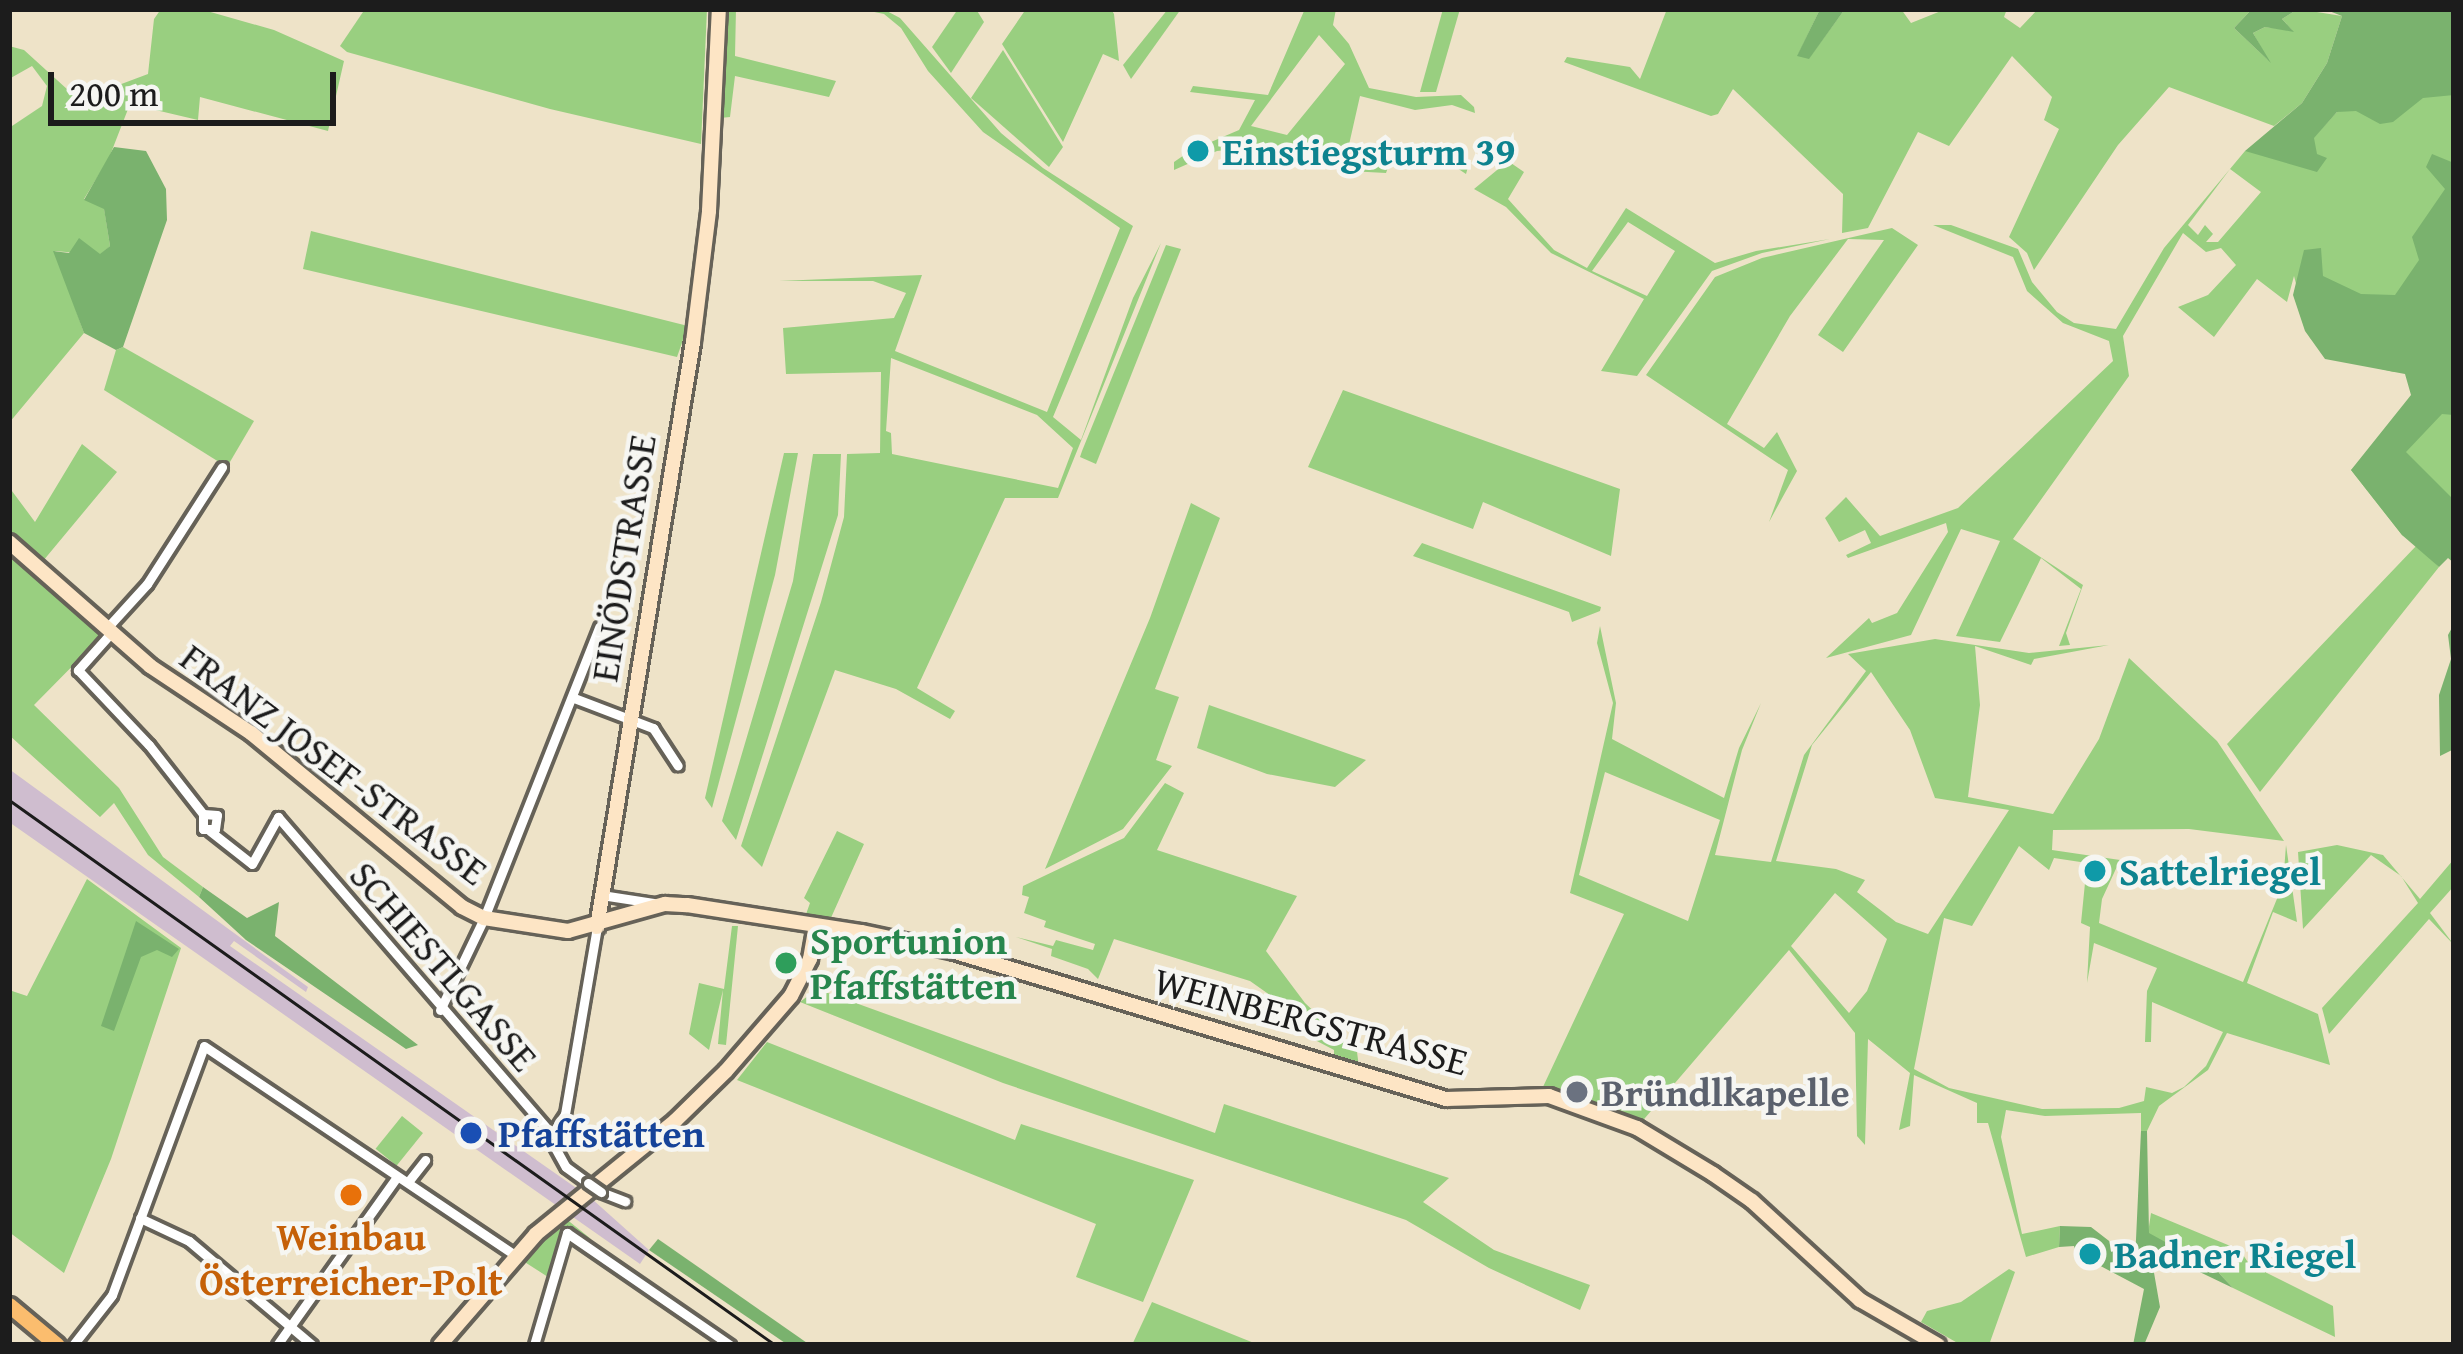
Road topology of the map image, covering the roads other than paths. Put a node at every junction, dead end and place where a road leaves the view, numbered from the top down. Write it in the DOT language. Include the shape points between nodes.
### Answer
graph roads {
  1 [pos="718,9"];
  2 [pos="222,466"];
  3 [pos="9,542"];
  4 [pos="599,627"];
  5 [pos="109,631"];
  6 [pos="574,698"];
  7 [pos="630,722"];
  8 [pos="678,766"];
  9 [pos="601,895"];
  10 [pos="665,904"];
  11 [pos="484,918"];
  12 [pos="816,926"];
  13 [pos="597,927"];
  14 [pos="440,1010"];
  15 [pos="565,1114"];
  16 [pos="553,1144"];
  17 [pos="424,1160"];
  18 [pos="395,1178"];
  19 [pos="408,1181"];
  20 [pos="625,1201"];
  21 [pos="140,1218"];
  22 [pos="514,1255"];
  23 [pos="9,1305"];
  24 [pos="290,1327"];
  25 [pos="57,1345"];
  26 [pos="73,1345"];
  27 [pos="277,1345"];
  28 [pos="312,1345"];
  29 [pos="440,1345"];
  30 [pos="533,1345"];
  31 [pos="730,1345"];
  32 [pos="1938,1345"];
  1 -- 7 [label="main road, EINÖDSTRASSE" via="699,292"];
  2 -- 5 [label="street"];
  3 -- 5 [label="main road, FRANZ JOSEF-STRASSE"];
  4 -- 6 [label="street"];
  5 -- 11 [label="main road, FRANZ JOSEF-STRASSE"];
  5 -- 14 [label="street, SCHIESTLGASSE" via="78,670 149,745 203,814 201,826 252,864 278,817"];
  6 -- 7 [label="street"];
  6 -- 11 [label="street"];
  7 -- 8 [label="street" via="663,736"];
  7 -- 9 [label="main road, EINÖDSTRASSE"];
  9 -- 10 [label="street"];
  9 -- 13 [label="main road, EINÖDSTRASSE"];
  10 -- 12 [label="main road, FRANZ JOSEF-STRASSE"];
  10 -- 13 [label="main road, FRANZ JOSEF-STRASSE"];
  11 -- 13 [label="main road, FRANZ JOSEF-STRASSE" via="568,931"];
  11 -- 14 [label="street"];
  12 -- 22 [label="main road" via="791,996 726,1070"];
  12 -- 32 [label="main road, WEINBERGSTRASSE" via="955,952 1425,1094 1536,1094 1587,1108 1713,1174 1860,1300"];
  13 -- 15 [label="street, EINÖDSTRASSE"];
  14 -- 15 [label="street, SCHIESTLGASSE" via="552,1134"];
  16 -- 20 [label="street, bridge" via="566,1167"];
  17 -- 19 [label="street"];
  18 -- 19 [label="street"];
  18 -- 21 [label="street" via="204,1046"];
  18 -- 24 [label="street"];
  19 -- 22 [label="street"];
  21 -- 24 [label="street" via="189,1240"];
  21 -- 26 [label="street" via="112,1295"];
  22 -- 29 [label="main road"];
  23 -- 25 [label="main road"];
  24 -- 27 [label="street"];
  24 -- 28 [label="street"];
  30 -- 31 [label="street" via="567,1233"];
}
